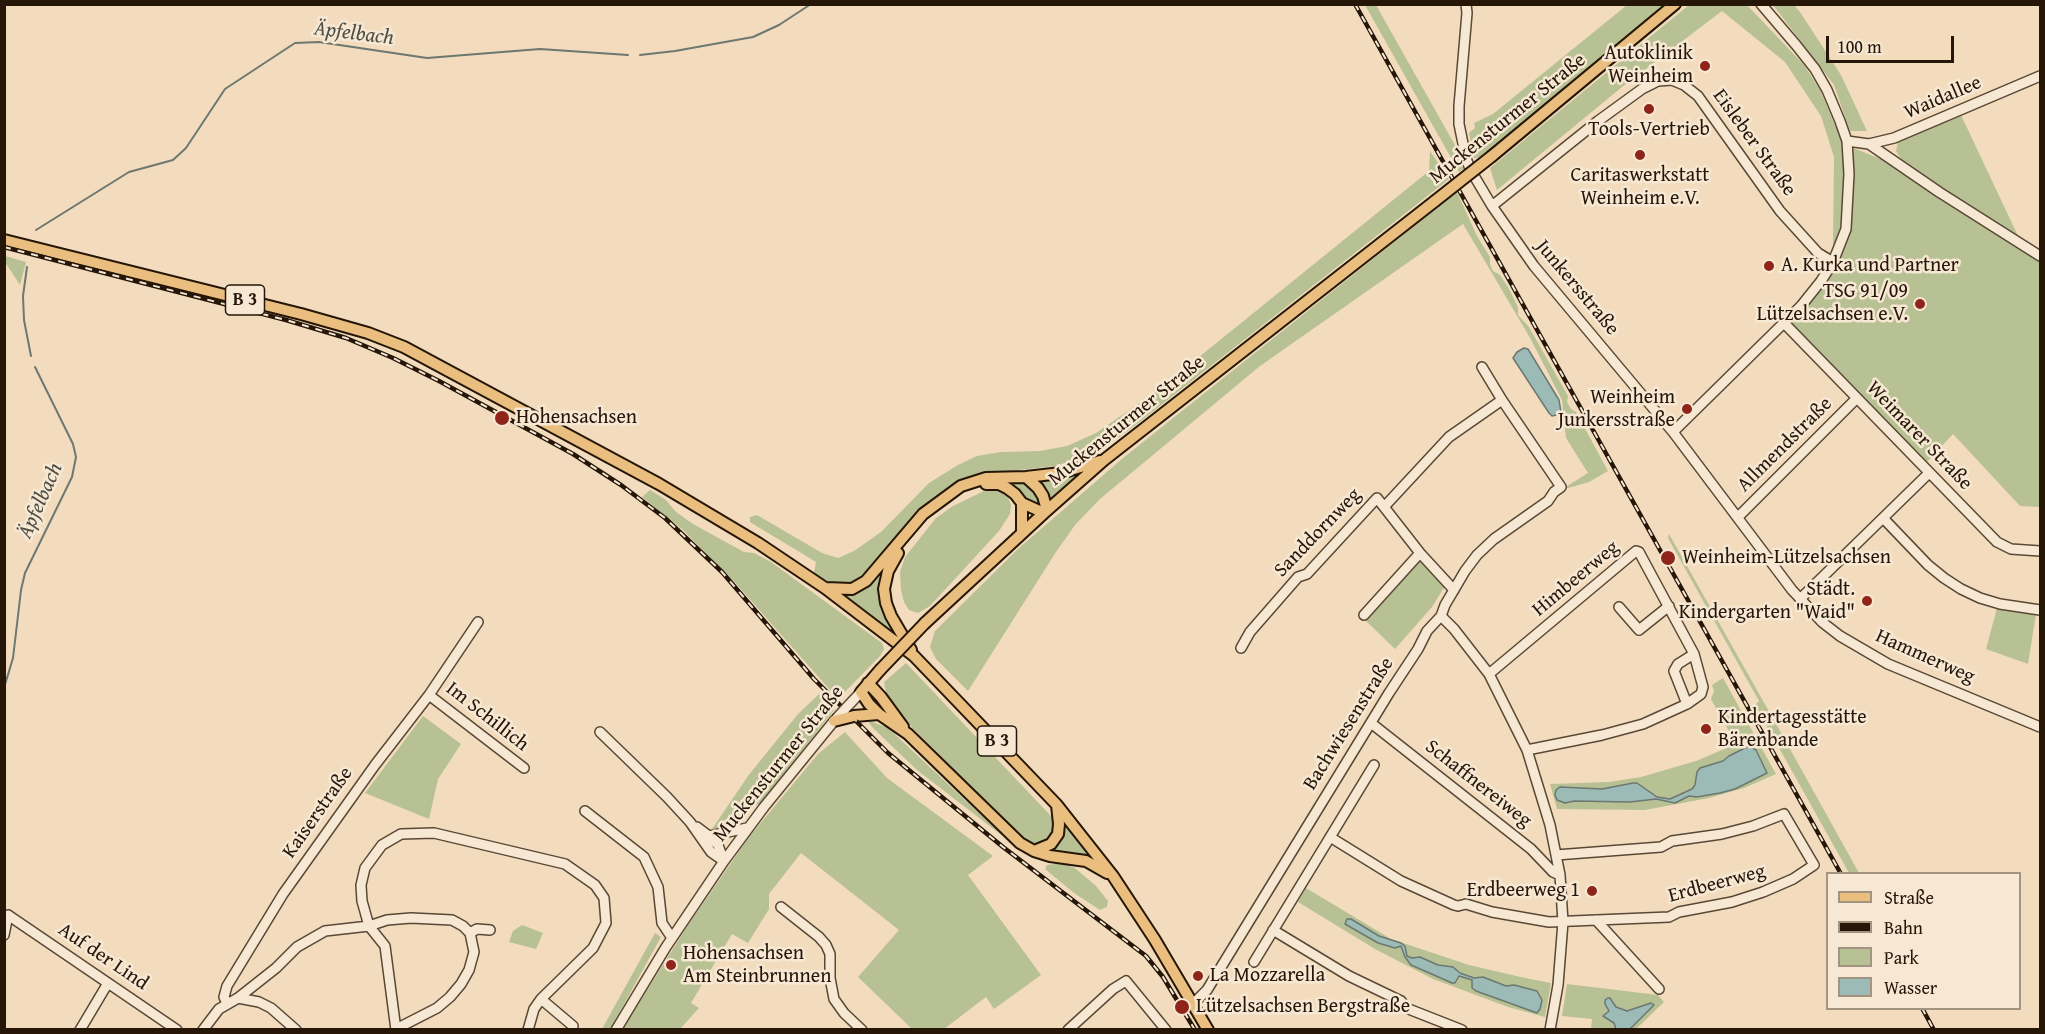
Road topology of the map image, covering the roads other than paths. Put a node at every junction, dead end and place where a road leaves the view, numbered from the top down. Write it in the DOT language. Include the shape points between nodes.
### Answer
graph roads {
  1 [pos="1466,4"];
  2 [pos="1675,4"];
  3 [pos="1761,4"];
  4 [pos="2040,76"];
  5 [pos="1894,138"];
  6 [pos="1847,141"];
  7 [pos="1869,144"];
  8 [pos="1894,160"];
  9 [pos="1492,206"];
  10 [pos="4,240"];
  11 [pos="2040,256"];
  12 [pos="1833,262"];
  13 [pos="1784,323"];
  14 [pos="1482,367"];
  15 [pos="1857,398"];
  16 [pos="1502,400"];
  17 [pos="1673,432"];
  18 [pos="1104,460"];
  19 [pos="1929,473"];
  20 [pos="1026,477"];
  21 [pos="1022,503"];
  22 [pos="1384,507"];
  23 [pos="1045,511"];
  24 [pos="1738,517"];
  25 [pos="1883,518"];
  26 [pos="1022,533"];
  27 [pos="2040,551"];
  28 [pos="1420,553"];
  29 [pos="825,588"];
  30 [pos="1454,590"];
  31 [pos="1800,599"];
  32 [pos="1669,606"];
  33 [pos="1619,607"];
  34 [pos="2040,610"];
  35 [pos="1364,615"];
  36 [pos="1441,616"];
  37 [pos="478,622"];
  38 [pos="1241,648"];
  39 [pos="1694,654"];
  40 [pos="914,656"];
  41 [pos="1489,674"];
  42 [pos="864,688"];
  43 [pos="429,695"];
  44 [pos="1687,704"];
  45 [pos="879,714"];
  46 [pos="834,721"];
  47 [pos="1371,723"];
  48 [pos="2040,727"];
  49 [pos="600,732"];
  50 [pos="908,734"];
  51 [pos="1527,750"];
  52 [pos="1374,765"];
  53 [pos="524,768"];
  54 [pos="1057,805"];
  55 [pos="585,811"];
  56 [pos="690,822"];
  57 [pos="747,828"];
  58 [pos="709,836"];
  59 [pos="1330,837"];
  60 [pos="1034,851"];
  61 [pos="1556,855"];
  62 [pos="724,861"];
  63 [pos="1560,875"];
  64 [pos="1113,876"];
  65 [pos="781,907"];
  66 [pos="1596,920"];
  67 [pos="1563,922"];
  68 [pos="369,926"];
  69 [pos="490,930"];
  70 [pos="1273,930"];
  71 [pos="470,933"];
  72 [pos="4,935"];
  73 [pos="672,938"];
  74 [pos="1254,962"];
  75 [pos="108,982"];
  76 [pos="1659,989"];
  77 [pos="238,998"];
  78 [pos="541,999"];
  79 [pos="227,1003"];
  80 [pos="1193,1004"];
  81 [pos="573,1026"];
  82 [pos="80,1029"];
  83 [pos="177,1029"];
  84 [pos="203,1029"];
  85 [pos="296,1029"];
  86 [pos="396,1029"];
  87 [pos="528,1029"];
  88 [pos="616,1029"];
  89 [pos="862,1029"];
  90 [pos="1068,1029"];
  91 [pos="1166,1029"];
  92 [pos="1209,1029"];
  93 [pos="1462,1029"];
  94 [pos="1550,1029"];
  1 -- 9 [label="street, Junkersstraße" via="1459,124 1470,169"];
  2 -- 18 [label="main road, Muckensturmer Straße, bridge" via="1492,156"];
  3 -- 6 [label="street" via="1815,69"];
  4 -- 5 [label="street, Waidallee"];
  5 -- 7 [label="street, Waidallee"];
  5 -- 8 [label="street, Waidallee"];
  6 -- 7 [label="street, Waidallee"];
  6 -- 12 [label="street" via="1846,229"];
  7 -- 8 [label="street"];
  8 -- 11 [label="street"];
  9 -- 12 [label="street, Eisleber Straße" via="1642,89 1658,81 1672,80 1698,96 1780,211 1818,253"];
  9 -- 17 [label="street, Junkersstraße" via="1534,266"];
  10 -- 29 [label="main road, B 3" via="301,314 404,347 675,493"];
  12 -- 13 [label="street"];
  13 -- 15 [label="street, Weimarer Straße"];
  13 -- 17 [label="street"];
  14 -- 16 [label="street"];
  15 -- 19 [label="street, Weimarer Straße"];
  15 -- 24 [label="street, Allmendstraße"];
  16 -- 22 [label="street" via="1449,437"];
  16 -- 30 [label="street, Bachwiesenstraße" via="1561,487 1477,555"];
  17 -- 24 [label="street, Hammerweg"];
  18 -- 20 [label="main road" via="1061,473"];
  18 -- 23 [label="main road, Muckensturmer Straße"];
  19 -- 25 [label="street"];
  19 -- 27 [label="street, Weimarer Straße" via="1997,542 2011,549"];
  20 -- 23 [label="main road" via="1043,496"];
  20 -- 29 [label="main road" via="986,478 961,486 924,514 866,581 852,588"];
  21 -- 23 [label="main road"];
  21 -- 26 [label="main road"];
  21 -- 40 [label="main road" via="999,484 972,487 939,507 900,550 885,578 885,603"];
  22 -- 28 [label="street, Sanddornweg"];
  22 -- 38 [label="street, Sanddornweg" via="1377,498 1307,574 1298,577"];
  23 -- 26 [label="main road, Muckensturmer Straße"];
  24 -- 31 [label="street, Hammerweg"];
  25 -- 31 [label="street"];
  25 -- 34 [label="street" via="1928,565 1961,589 2000,604"];
  26 -- 42 [label="main road, Muckensturmer Straße, bridge" via="925,623"];
  28 -- 30 [label="street, Sanddornweg"];
  28 -- 35 [label="street"];
  29 -- 40 [label="main road, B 3"];
  30 -- 36 [label="street, Bachwiesenstraße"];
  31 -- 48 [label="street, Hammerweg" via="1840,636 1888,664"];
  32 -- 33 [label="street" via="1639,630"];
  32 -- 39 [label="street, Himbeerweg"];
  32 -- 41 [label="street, Himbeerweg" via="1636,551"];
  36 -- 41 [label="street"];
  36 -- 47 [label="street, Bachwiesenstraße" via="1426,631"];
  37 -- 43 [label="street, Kaiserstraße"];
  39 -- 44 [label="street, Himbeerweg" via="1703,690"];
  39 -- 44 [label="street" via="1674,671"];
  40 -- 54 [label="main road, B 3"];
  41 -- 51 [label="street"];
  42 -- 45 [label="main road" via="869,704"];
  42 -- 46 [label="street, Muckensturmer Straße, bridge"];
  42 -- 50 [label="main road" via="881,697"];
  43 -- 53 [label="street, Im Schillich"];
  43 -- 79 [label="street, Kaiserstraße" via="284,894 227,986"];
  44 -- 51 [label="street" via="1633,727"];
  45 -- 46 [label="main road, bridge"];
  45 -- 50 [label="main road"];
  46 -- 57 [label="street, Muckensturmer Straße"];
  47 -- 63 [label="street, Schaffnereiweg"];
  47 -- 80 [label="street, Bachwiesenstraße" via="1207,990"];
  49 -- 56 [label="street"];
  50 -- 60 [label="main road" via="1007,832"];
  51 -- 61 [label="street"];
  52 -- 59 [label="street"];
  54 -- 60 [label="main road" via="1058,834 1051,844"];
  54 -- 64 [label="main road, B 3"];
  55 -- 73 [label="street" via="644,857 658,887 662,923"];
  56 -- 58 [label="street"];
  56 -- 62 [label="street" via="711,852"];
  57 -- 58 [label="street"];
  57 -- 62 [label="street, Muckensturmer Straße"];
  58 -- 62 [label="street" via="718,845"];
  59 -- 67 [label="street, Erdbeerweg" via="1401,880 1458,906 1466,904 1523,918"];
  59 -- 70 [label="street"];
  60 -- 64 [label="main road" via="1086,861"];
  61 -- 63 [label="street"];
  61 -- 66 [label="street, Erdbeerweg" via="1661,847 1672,841 1753,826 1784,814 1814,865 1793,879 1732,902 1670,917"];
  62 -- 73 [label="street, Muckensturmer Straße"];
  63 -- 67 [label="street"];
  64 -- 80 [label="main road, B 3"];
  65 -- 89 [label="street" via="826,945 834,999"];
  66 -- 67 [label="street, Erdbeerweg"];
  66 -- 76 [label="street"];
  67 -- 94 [label="street"];
  68 -- 71 [label="street" via="387,920 438,918 452,920"];
  68 -- 77 [label="street" via="325,932 297,947"];
  68 -- 78 [label="street" via="362,901 365,868 382,845 401,834 434,832 565,864 595,885 604,897 606,923 593,948"];
  68 -- 86 [label="street" via="385,946"];
  69 -- 71 [label="street"];
  70 -- 74 [label="street"];
  70 -- 93 [label="street" via="1349,976 1401,1001 1406,1008"];
  71 -- 86 [label="street" via="474,952 456,991 437,1008"];
  72 -- 75 [label="street, Auf der Lind" via="8,915"];
  73 -- 88 [label="street, Muckensturmer Straße"];
  75 -- 82 [label="street"];
  75 -- 83 [label="street, Auf der Lind"];
  77 -- 79 [label="street"];
  77 -- 85 [label="street" via="271,1008"];
  78 -- 81 [label="street"];
  78 -- 87 [label="street"];
  79 -- 84 [label="street"];
  80 -- 92 [label="main road, B 3"];
  90 -- 91 [label="street" via="1126,981"];
}
